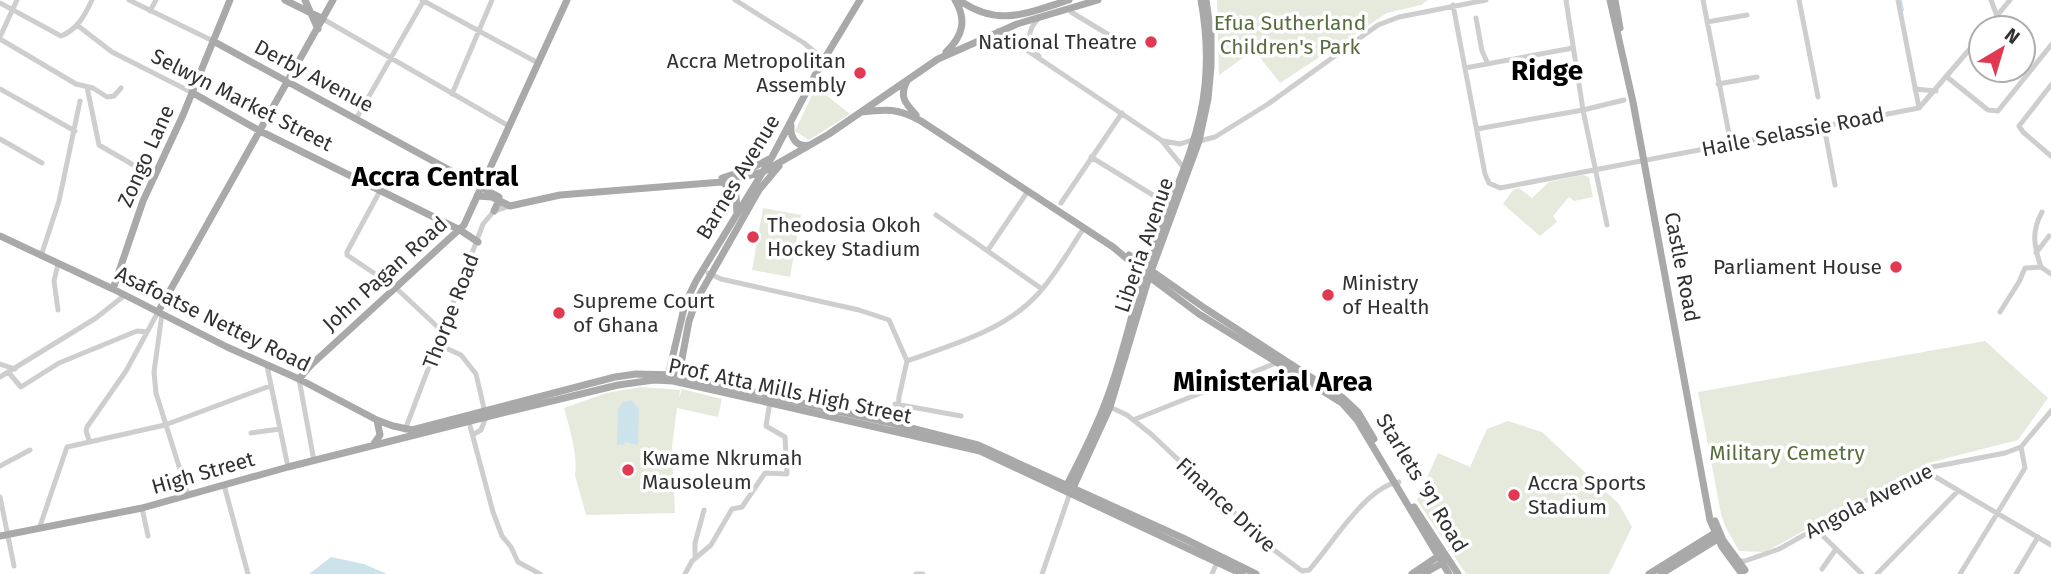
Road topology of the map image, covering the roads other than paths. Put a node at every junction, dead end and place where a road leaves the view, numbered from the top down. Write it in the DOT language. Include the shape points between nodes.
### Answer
graph roads {
  1 [pos="18,0"];
  2 [pos="92,0"];
  3 [pos="129,0"];
  4 [pos="156,0"];
  5 [pos="230,0"];
  6 [pos="287,0"];
  7 [pos="305,0"];
  8 [pos="333,0"];
  9 [pos="423,0"];
  10 [pos="492,0"];
  11 [pos="556,0"];
  12 [pos="735,0"];
  13 [pos="859,0"];
  14 [pos="957,0"];
  15 [pos="1069,0"];
  16 [pos="1098,0"];
  17 [pos="1201,0"];
  18 [pos="1206,0"];
  19 [pos="1486,0"];
  20 [pos="1566,0"];
  21 [pos="1613,0"];
  22 [pos="1703,0"];
  23 [pos="1799,0"];
  24 [pos="1898,0"];
  25 [pos="2010,0"];
  26 [pos="566,2"];
  27 [pos="0,3"];
  28 [pos="1453,5"];
  29 [pos="13,10"];
  30 [pos="150,11"];
  31 [pos="1071,12"];
  32 [pos="1999,14"];
  33 [pos="311,15"];
  34 [pos="1747,15"];
  35 [pos="1040,17"];
  36 [pos="323,19"];
  37 [pos="1476,19"];
  38 [pos="1706,22"];
  39 [pos="77,25"];
  40 [pos="318,29"];
  41 [pos="478,31"];
  42 [pos="998,31"];
  43 [pos="1109,35"];
  44 [pos="0,38"];
  45 [pos="213,41"];
  46 [pos="804,43"];
  47 [pos="833,43"];
  48 [pos="2051,46"];
  49 [pos="1573,48"];
  50 [pos="1967,53"];
  51 [pos="391,60"];
  52 [pos="938,60"];
  53 [pos="1043,61"];
  54 [pos="538,63"];
  55 [pos="1488,64"];
  56 [pos="820,66"];
  57 [pos="1465,68"];
  58 [pos="1757,77"];
  59 [pos="1947,77"];
  60 [pos="906,81"];
  61 [pos="288,82"];
  62 [pos="1718,85"];
  63 [pos="2051,85"];
  64 [pos="87,88"];
  65 [pos="121,88"];
  66 [pos="0,89"];
  67 [pos="1915,89"];
  68 [pos="1936,91"];
  69 [pos="193,93"];
  70 [pos="452,94"];
  71 [pos="1818,97"];
  72 [pos="1624,100"];
  73 [pos="80,101"];
  74 [pos="1919,108"];
  75 [pos="1583,110"];
  76 [pos="861,112"];
  77 [pos="1122,113"];
  78 [pos="356,119"];
  79 [pos="921,121"];
  80 [pos="791,122"];
  81 [pos="509,126"];
  82 [pos="1825,126"];
  83 [pos="1477,129"];
  84 [pos="1202,130"];
  85 [pos="75,131"];
  86 [pos="260,131"];
  87 [pos="1214,137"];
  88 [pos="0,139"];
  89 [pos="1196,140"];
  90 [pos="1161,141"];
  91 [pos="813,144"];
  92 [pos="1731,144"];
  93 [pos="2051,156"];
  94 [pos="772,157"];
  95 [pos="1091,157"];
  96 [pos="784,160"];
  97 [pos="1643,161"];
  98 [pos="42,163"];
  99 [pos="1183,167"];
  100 [pos="1595,170"];
  101 [pos="762,172"];
  102 [pos="154,177"];
  103 [pos="712,182"];
  104 [pos="722,182"];
  105 [pos="481,185"];
  106 [pos="1835,185"];
  107 [pos="381,189"];
  108 [pos="1028,191"];
  109 [pos="477,196"];
  110 [pos="499,200"];
  111 [pos="1061,203"];
  112 [pos="1168,205"];
  113 [pos="513,206"];
  114 [pos="494,211"];
  115 [pos="2042,212"];
  116 [pos="936,215"];
  117 [pos="736,217"];
  118 [pos="1607,225"];
  119 [pos="1084,228"];
  120 [pos="460,230"];
  121 [pos="2049,236"];
  122 [pos="2,239"];
  123 [pos="478,242"];
  124 [pos="988,250"];
  125 [pos="2036,253"];
  126 [pos="41,256"];
  127 [pos="1153,258"];
  128 [pos="1135,262"];
  129 [pos="58,264"];
  130 [pos="2041,267"];
  131 [pos="703,270"];
  132 [pos="1149,274"];
  133 [pos="2051,274"];
  134 [pos="711,275"];
  135 [pos="396,288"];
  136 [pos="113,289"];
  137 [pos="1042,289"];
  138 [pos="124,295"];
  139 [pos="58,310"];
  140 [pos="161,310"];
  141 [pos="2000,312"];
  142 [pos="174,320"];
  143 [pos="147,332"];
  144 [pos="443,332"];
  145 [pos="158,338"];
  146 [pos="439,345"];
  147 [pos="1264,356"];
  148 [pos="907,361"];
  149 [pos="1288,361"];
  150 [pos="1276,363"];
  151 [pos="0,364"];
  152 [pos="267,366"];
  153 [pos="15,369"];
  154 [pos="9,373"];
  155 [pos="0,377"];
  156 [pos="668,377"];
  157 [pos="299,379"];
  158 [pos="678,379"];
  159 [pos="270,386"];
  160 [pos="770,402"];
  161 [pos="897,406"];
  162 [pos="1110,407"];
  163 [pos="2051,411"];
  164 [pos="485,414"];
  165 [pos="961,416"];
  166 [pos="1133,419"];
  167 [pos="2049,419"];
  168 [pos="377,420"];
  169 [pos="882,421"];
  170 [pos="469,422"];
  171 [pos="165,425"];
  172 [pos="893,427"];
  173 [pos="912,428"];
  174 [pos="280,429"];
  175 [pos="410,432"];
  176 [pos="251,433"];
  177 [pos="474,435"];
  178 [pos="89,440"];
  179 [pos="373,446"];
  180 [pos="2021,447"];
  181 [pos="30,450"];
  182 [pos="314,461"];
  183 [pos="0,466"];
  184 [pos="288,467"];
  185 [pos="1922,469"];
  186 [pos="1075,477"];
  187 [pos="1397,482"];
  188 [pos="224,485"];
  189 [pos="1067,488"];
  190 [pos="1958,491"];
  191 [pos="1084,493"];
  192 [pos="188,495"];
  193 [pos="0,496"];
  194 [pos="1708,500"];
  195 [pos="142,508"];
  196 [pos="704,510"];
  197 [pos="1997,513"];
  198 [pos="1710,520"];
  199 [pos="1817,527"];
  200 [pos="38,528"];
  201 [pos="4,535"];
  202 [pos="1718,535"];
  203 [pos="148,536"];
  204 [pos="2038,537"];
  205 [pos="1704,543"];
  206 [pos="2051,545"];
  207 [pos="1721,547"];
  208 [pos="1836,549"];
  209 [pos="695,558"];
  210 [pos="1735,559"];
  211 [pos="1440,561"];
  212 [pos="1217,562"];
  213 [pos="14,566"];
  214 [pos="1822,569"];
  215 [pos="248,574"];
  216 [pos="540,574"];
  217 [pos="685,574"];
  218 [pos="916,574"];
  219 [pos="923,574"];
  220 [pos="1042,574"];
  221 [pos="1212,574"];
  222 [pos="1242,574"];
  223 [pos="1256,574"];
  224 [pos="1412,574"];
  225 [pos="1423,574"];
  226 [pos="1458,574"];
  227 [pos="1649,574"];
  228 [pos="1661,574"];
  229 [pos="1745,574"];
  230 [pos="1862,574"];
  231 [pos="1877,574"];
  232 [pos="1960,574"];
  233 [pos="2016,574"];
  1 -- 29 [label="street"];
  2 -- 39 [label="street"];
  3 -- 30 [label="street, Derby Avenue"];
  4 -- 30 [label="street"];
  5 -- 45 [label="main road, Zongo Lane"];
  6 -- 33 [label="main road"];
  7 -- 33 [label="main road"];
  8 -- 36 [label="main road"];
  9 -- 41 [label="street"];
  9 -- 51 [label="street"];
  10 -- 41 [label="street"];
  11 -- 26 [label="street"];
  12 -- 46 [label="street"];
  13 -- 47 [label="main road, Barnes Avenue"];
  14 -- 15 [label="main road" via="999,17"];
  14 -- 52 [label="main road" via="961,32"];
  16 -- 35 [label="main road"];
  17 -- 89 [label="main road, Liberia Avenue" via="1206,76"];
  18 -- 84 [label="main road, Liberia Avenue" via="1211,67"];
  19 -- 28 [label="street"];
  20 -- 49 [label="street"];
  21 -- 97 [label="main road, Castle Road"];
  22 -- 38 [label="street"];
  23 -- 71 [label="street"];
  24 -- 67 [label="street"];
  25 -- 32 [label="street"];
  26 -- 54 [label="main road, John Pagan Road"];
  27 -- 29 [label="street"];
  28 -- 57 [label="street"];
  28 -- 87 [label="street" via="1378,25"];
  29 -- 39 [label="street" via="56,36 66,35"];
  29 -- 44 [label="street"];
  30 -- 45 [label="street, Derby Avenue"];
  31 -- 43 [label="street"];
  33 -- 36 [label="main road"];
  33 -- 40 [label="main road"];
  34 -- 38 [label="street"];
  35 -- 42 [label="main road"];
  35 -- 53 [label="street" via="1029,39"];
  36 -- 40 [label="main road"];
  36 -- 51 [label="street"];
  37 -- 55 [label="street"];
  38 -- 62 [label="street"];
  39 -- 69 [label="street, Selwyn Market Street" via="112,52"];
  40 -- 61 [label="main road"];
  41 -- 54 [label="street"];
  41 -- 70 [label="street"];
  42 -- 52 [label="main road"];
  42 -- 53 [label="street"];
  44 -- 64 [label="street"];
  45 -- 61 [label="main road, Derby Avenue"];
  45 -- 69 [label="main road, Zongo Lane"];
  46 -- 47 [label="street" via="824,50"];
  46 -- 56 [label="street" via="816,52"];
  47 -- 56 [label="main road, Barnes Avenue"];
  48 -- 59 [label="street" via="1998,111 1988,110"];
  49 -- 55 [label="street"];
  49 -- 75 [label="street"];
  50 -- 59 [label="street"];
  51 -- 70 [label="street"];
  51 -- 78 [label="street"];
  52 -- 60 [label="main road"];
  53 -- 77 [label="street"];
  54 -- 81 [label="main road, John Pagan Road"];
  55 -- 57 [label="street"];
  56 -- 80 [label="main road, Barnes Avenue"];
  57 -- 83 [label="street"];
  58 -- 62 [label="street"];
  59 -- 68 [label="street"];
  60 -- 76 [label="main road"];
  60 -- 79 [label="main road, Starlets '91 Road" via="903,100"];
  61 -- 78 [label="main road, Derby Avenue"];
  61 -- 86 [label="main road"];
  62 -- 92 [label="street"];
  63 -- 93 [label="street" via="2020,126"];
  64 -- 65 [label="street" via="109,98"];
  64 -- 102 [label="street" via="99,145"];
  66 -- 85 [label="street"];
  67 -- 68 [label="street"];
  67 -- 74 [label="street"];
  68 -- 74 [label="street"];
  69 -- 86 [label="main road, Selwyn Market Street"];
  69 -- 102 [label="main road, Zongo Lane"];
  70 -- 81 [label="street"];
  72 -- 75 [label="street"];
  73 -- 85 [label="street"];
  74 -- 82 [label="street, Haile Selassie Road"];
  75 -- 83 [label="street"];
  75 -- 100 [label="street"];
  76 -- 79 [label="main road, Starlets '91 Road" via="900,111"];
  76 -- 91 [label="main road"];
  77 -- 90 [label="street"];
  77 -- 95 [label="street"];
  78 -- 105 [label="main road, Derby Avenue"];
  79 -- 108 [label="main road, Starlets '91 Road"];
  80 -- 91 [label="main road" via="796,142"];
  80 -- 94 [label="main road, Barnes Avenue"];
  81 -- 105 [label="main road, John Pagan Road"];
  82 -- 92 [label="street, Haile Selassie Road"];
  82 -- 106 [label="street"];
  83 -- 100 [label="street, Haile Selassie Road" via="1485,174 1497,187"];
  84 -- 87 [label="street"];
  84 -- 89 [label="main road, Liberia Avenue"];
  85 -- 126 [label="street"];
  86 -- 107 [label="main road, Selwyn Market Street"];
  86 -- 140 [label="main road"];
  87 -- 89 [label="street"];
  88 -- 98 [label="street"];
  89 -- 90 [label="street"];
  89 -- 99 [label="main road, Liberia Avenue"];
  89 -- 127 [label="main road, Liberia Avenue"];
  90 -- 99 [label="street"];
  91 -- 96 [label="main road"];
  92 -- 97 [label="street, Haile Selassie Road"];
  94 -- 101 [label="main road, Barnes Avenue"];
  94 -- 103 [label="main road"];
  95 -- 111 [label="street"];
  95 -- 112 [label="street"];
  96 -- 101 [label="main road"];
  96 -- 134 [label="main road, Barnes Avenue" via="759,190"];
  97 -- 100 [label="street, Haile Selassie Road"];
  97 -- 194 [label="main road, Castle Road"];
  99 -- 112 [label="main road, Liberia Avenue"];
  100 -- 118 [label="street"];
  101 -- 104 [label="main road"];
  101 -- 117 [label="main road, Barnes Avenue"];
  102 -- 136 [label="main road, Zongo Lane"];
  103 -- 104 [label="main road"];
  103 -- 113 [label="main road" via="580,192"];
  104 -- 117 [label="main road" via="736,196"];
  105 -- 109 [label="main road, John Pagan Road"];
  105 -- 113 [label="main road, Derby Avenue"];
  107 -- 120 [label="main road, Selwyn Market Street"];
  107 -- 135 [label="street" via="347,253"];
  108 -- 119 [label="main road, Starlets '91 Road"];
  108 -- 124 [label="street"];
  109 -- 110 [label="main road"];
  109 -- 120 [label="main road, John Pagan Road"];
  110 -- 113 [label="main road"];
  110 -- 114 [label="main road"];
  112 -- 127 [label="main road, Liberia Avenue"];
  113 -- 114 [label="street"];
  114 -- 123 [label="street, Thorpe Road" via="483,224"];
  115 -- 125 [label="street" via="2034,230"];
  116 -- 124 [label="street"];
  117 -- 131 [label="main road, Barnes Avenue"];
  119 -- 128 [label="main road, Starlets '91 Road"];
  119 -- 137 [label="street"];
  120 -- 123 [label="main road, Selwyn Market Street"];
  120 -- 135 [label="main road, John Pagan Road"];
  121 -- 125 [label="street"];
  122 -- 126 [label="main road, Asafoatse Nettey Road"];
  123 -- 144 [label="street, Thorpe Road"];
  124 -- 137 [label="street"];
  125 -- 130 [label="street"];
  126 -- 129 [label="main road, Asafoatse Nettey Road"];
  127 -- 128 [label="main road"];
  127 -- 132 [label="main road"];
  127 -- 132 [label="main road, Liberia Avenue"];
  128 -- 132 [label="main road, Starlets '91 Road"];
  128 -- 132 [label="main road" via="1140,272"];
  129 -- 136 [label="main road, Asafoatse Nettey Road"];
  129 -- 139 [label="street" via="54,281"];
  130 -- 133 [label="street"];
  130 -- 141 [label="street" via="2024,270"];
  131 -- 134 [label="street"];
  131 -- 156 [label="main road, Barnes Avenue" via="685,304"];
  132 -- 147 [label="main road, Starlets '91 Road" via="1199,314"];
  132 -- 149 [label="main road, Starlets '91 Road"];
  132 -- 162 [label="main road, Liberia Avenue"];
  132 -- 186 [label="main road, Liberia Avenue"];
  134 -- 148 [label="street" via="884,318 893,326"];
  134 -- 158 [label="main road, Barnes Avenue" via="692,309"];
  135 -- 144 [label="street"];
  135 -- 157 [label="main road, John Pagan Road"];
  136 -- 138 [label="main road, Asafoatse Nettey Road"];
  137 -- 148 [label="street" via="992,328"];
  138 -- 140 [label="main road, Asafoatse Nettey Road"];
  138 -- 153 [label="street"];
  140 -- 142 [label="main road, Asafoatse Nettey Road"];
  140 -- 143 [label="street"];
  140 -- 145 [label="street"];
  142 -- 145 [label="street"];
  142 -- 152 [label="main road, Asafoatse Nettey Road"];
  143 -- 145 [label="street"];
  143 -- 154 [label="street" via="136,331 59,363 19,387"];
  143 -- 178 [label="street" via="87,428"];
  144 -- 146 [label="street, Thorpe Road"];
  145 -- 171 [label="street" via="154,372"];
  146 -- 164 [label="street" via="461,355 472,367"];
  146 -- 175 [label="street, Thorpe Road"];
  147 -- 149 [label="main road"];
  147 -- 150 [label="main road, Starlets '91 Road"];
  148 -- 161 [label="street"];
  149 -- 187 [label="main road, Starlets '91 Road" via="1352,405"];
  150 -- 166 [label="street"];
  150 -- 187 [label="main road, Starlets '91 Road" via="1349,409"];
  151 -- 153 [label="street"];
  152 -- 157 [label="main road, Asafoatse Nettey Road"];
  152 -- 159 [label="street"];
  153 -- 154 [label="street"];
  154 -- 155 [label="street"];
  156 -- 158 [label="main road, Prof. Atta Mills High Street"];
  156 -- 164 [label="main road, Prof. Atta Mills High Street"];
  157 -- 168 [label="main road, Asafoatse Nettey Road"];
  157 -- 182 [label="street"];
  158 -- 160 [label="main road, Prof. Atta Mills High Street"];
  158 -- 169 [label="main road, Prof. Atta Mills High Street"];
  159 -- 171 [label="street"];
  159 -- 174 [label="street"];
  160 -- 172 [label="main road, Prof. Atta Mills High Street"];
  160 -- 209 [label="street" via="766,426 785,437 786,474 765,473 742,507 732,509 711,545"];
  161 -- 165 [label="street"];
  161 -- 169 [label="main road"];
  161 -- 172 [label="street"];
  161 -- 173 [label="main road"];
  162 -- 166 [label="street, Finance Drive"];
  162 -- 186 [label="main road, Liberia Avenue"];
  163 -- 167 [label="street"];
  164 -- 170 [label="main road, Prof. Atta Mills High Street"];
  164 -- 175 [label="main road, Prof. Atta Mills High Street"];
  164 -- 177 [label="street" via="481,430"];
  166 -- 187 [label="street, Finance Drive" via="1273,550 1302,571 1313,566 1372,496"];
  167 -- 180 [label="street"];
  168 -- 175 [label="main road, Asafoatse Nettey Road"];
  168 -- 179 [label="main road" via="380,435"];
  169 -- 172 [label="main road, Prof. Atta Mills High Street"];
  170 -- 175 [label="main road, Prof. Atta Mills High Street"];
  170 -- 177 [label="street"];
  171 -- 178 [label="street"];
  171 -- 192 [label="street"];
  172 -- 173 [label="main road, Prof. Atta Mills High Street"];
  172 -- 189 [label="main road, Prof. Atta Mills High Street" via="980,451"];
  173 -- 189 [label="main road, Prof. Atta Mills High Street" via="989,449"];
  174 -- 176 [label="street"];
  174 -- 184 [label="street"];
  175 -- 179 [label="main road, High Street"];
  177 -- 216 [label="street" via="502,536 519,562"];
  178 -- 200 [label="street" via="65,448"];
  179 -- 182 [label="main road, High Street"];
  180 -- 185 [label="street, Angola Avenue"];
  180 -- 197 [label="street" via="2025,468"];
  181 -- 183 [label="street"];
  182 -- 184 [label="main road, High Street"];
  184 -- 188 [label="main road, High Street"];
  185 -- 190 [label="street"];
  185 -- 199 [label="street, Angola Avenue"];
  186 -- 189 [label="main road, Liberia Avenue"];
  186 -- 189 [label="main road"];
  186 -- 191 [label="main road"];
  187 -- 211 [label="main road, Starlets '91 Road"];
  188 -- 192 [label="main road, High Street"];
  188 -- 215 [label="street"];
  189 -- 191 [label="main road"];
  189 -- 212 [label="main road"];
  189 -- 220 [label="street"];
  190 -- 197 [label="street"];
  190 -- 231 [label="street"];
  191 -- 223 [label="main road"];
  192 -- 195 [label="main road, High Street"];
  193 -- 201 [label="street"];
  194 -- 198 [label="main road, Castle Road"];
  194 -- 202 [label="main road, Castle Road"];
  195 -- 200 [label="main road, High Street"];
  195 -- 203 [label="street"];
  196 -- 209 [label="street"];
  197 -- 204 [label="street"];
  197 -- 232 [label="street"];
  198 -- 202 [label="main road, Castle Road"];
  198 -- 205 [label="main road"];
  199 -- 208 [label="street"];
  199 -- 210 [label="street, Angola Avenue" via="1779,549"];
  200 -- 201 [label="main road, High Street"];
  201 -- 213 [label="street"];
  202 -- 205 [label="main road"];
  202 -- 207 [label="main road"];
  202 -- 210 [label="main road"];
  204 -- 206 [label="street"];
  204 -- 233 [label="street"];
  205 -- 207 [label="main road"];
  205 -- 227 [label="main road"];
  205 -- 228 [label="main road"];
  207 -- 210 [label="main road"];
  208 -- 214 [label="street"];
  208 -- 230 [label="street"];
  209 -- 217 [label="street"];
  210 -- 229 [label="main road"];
  211 -- 224 [label="main road"];
  211 -- 225 [label="main road"];
  211 -- 226 [label="main road, Starlets '91 Road"];
  212 -- 221 [label="street"];
  212 -- 222 [label="main road"];
  218 -- 219 [label="street"];
}
